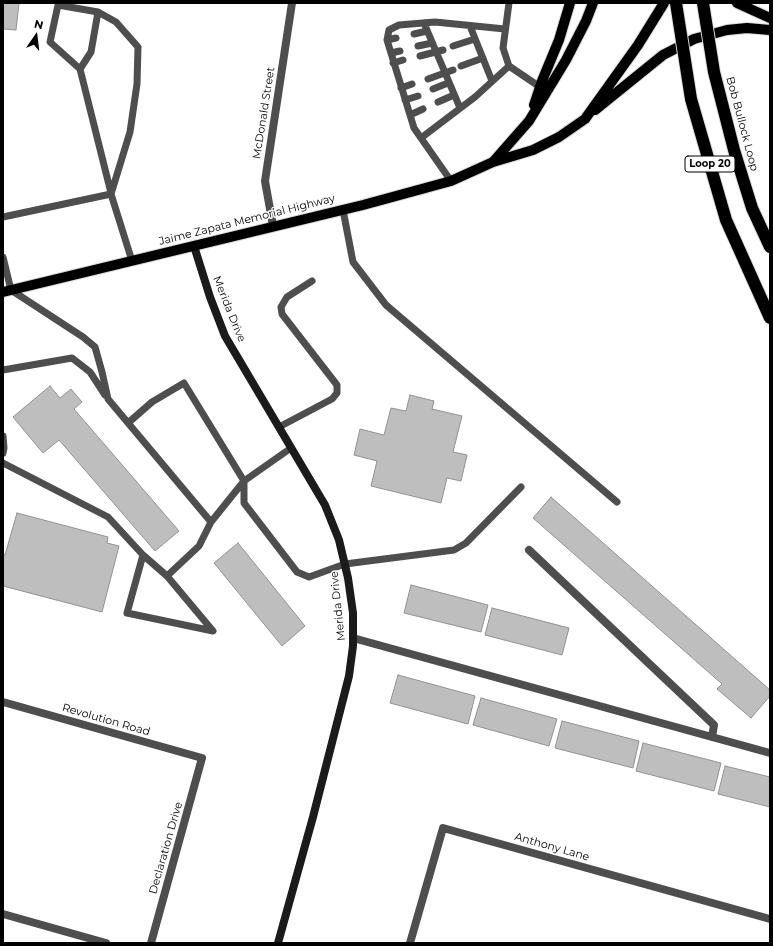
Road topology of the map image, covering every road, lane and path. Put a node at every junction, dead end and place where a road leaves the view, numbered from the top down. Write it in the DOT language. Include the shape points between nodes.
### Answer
graph roads {
  1 [pos="292,3"];
  2 [pos="509,3"];
  3 [pos="570,3"];
  4 [pos="592,3"];
  5 [pos="664,3"];
  6 [pos="676,3"];
  7 [pos="703,3"];
  8 [pos="737,3"];
  9 [pos="98,12"];
  10 [pos="770,18"];
  11 [pos="424,23"];
  12 [pos="470,26"];
  13 [pos="505,29"];
  14 [pos="770,30"];
  15 [pos="427,31"];
  16 [pos="414,34"];
  17 [pos="396,38"];
  18 [pos="475,39"];
  19 [pos="387,40"];
  20 [pos="432,43"];
  21 [pos="418,46"];
  22 [pos="453,46"];
  23 [pos="400,51"];
  24 [pos="439,51"];
  25 [pos="390,53"];
  26 [pos="420,56"];
  27 [pos="483,58"];
  28 [pos="403,60"];
  29 [pos="393,63"];
  30 [pos="461,66"];
  31 [pos="509,66"];
  32 [pos="80,69"];
  33 [pos="453,70"];
  34 [pos="444,73"];
  35 [pos="428,79"];
  36 [pos="492,81"];
  37 [pos="448,83"];
  38 [pos="412,84"];
  39 [pos="540,87"];
  40 [pos="401,88"];
  41 [pos="433,89"];
  42 [pos="454,95"];
  43 [pos="418,96"];
  44 [pos="405,100"];
  45 [pos="438,102"];
  46 [pos="460,108"];
  47 [pos="423,109"];
  48 [pos="410,115"];
  49 [pos="584,119"];
  50 [pos="529,121"];
  51 [pos="421,138"];
  52 [pos="493,162"];
  53 [pos="451,181"];
  54 [pos="111,194"];
  55 [pos="343,210"];
  56 [pos="3,217"];
  57 [pos="274,226"];
  58 [pos="194,246"];
  59 [pos="770,247"];
  60 [pos="3,257"];
  61 [pos="132,261"];
  62 [pos="312,281"];
  63 [pos="7,291"];
  64 [pos="770,318"];
  65 [pos="3,370"];
  66 [pos="108,399"];
  67 [pos="128,423"];
  68 [pos="279,427"];
  69 [pos="3,436"];
  70 [pos="291,448"];
  71 [pos="3,453"];
  72 [pos="3,463"];
  73 [pos="244,481"];
  74 [pos="521,487"];
  75 [pos="617,502"];
  76 [pos="211,522"];
  77 [pos="529,550"];
  78 [pos="143,555"];
  79 [pos="345,564"];
  80 [pos="167,576"];
  81 [pos="353,638"];
  82 [pos="3,702"];
  83 [pos="712,737"];
  84 [pos="770,753"];
  85 [pos="202,758"];
  86 [pos="3,914"];
  87 [pos="770,919"];
  88 [pos="106,943"];
  89 [pos="151,943"];
  90 [pos="278,943"];
  91 [pos="410,943"];
  1 -- 57 [label="street, McDonald Street" via="265,181"];
  2 -- 13 [label="lane"];
  3 -- 39 [label="main road" via="559,40"];
  4 -- 50 [label="main road, Jaime Zapata Memorial Highway" via="586,21 566,60"];
  5 -- 49 [label="main road, Jaime Zapata Memorial Highway" via="638,45"];
  6 -- 64 [label="highway, Loop 20, bridge" via="691,99 726,220"];
  7 -- 59 [label="highway, Bob Bullock Loop / Loop 20, bridge" via="714,72 734,150 752,208"];
  8 -- 10 [label="main road"];
  9 -- 32 [label="lane" via="91,52"];
  9 -- 32 [label="lane" via="58,5 50,42"];
  9 -- 54 [label="lane" via="116,22 138,47 137,84 130,132"];
  11 -- 12 [label="lane"];
  11 -- 15 [label="lane"];
  11 -- 19 [label="lane" via="399,25 389,30"];
  12 -- 13 [label="lane"];
  12 -- 18 [label="lane"];
  13 -- 31 [label="lane" via="503,48"];
  14 -- 49 [label="main road" via="726,30 694,39 663,55"];
  15 -- 16 [label="lane"];
  15 -- 20 [label="lane"];
  17 -- 19 [label="lane"];
  18 -- 22 [label="lane"];
  18 -- 27 [label="lane"];
  19 -- 25 [label="lane"];
  20 -- 21 [label="lane"];
  20 -- 24 [label="lane"];
  23 -- 25 [label="lane"];
  24 -- 26 [label="lane"];
  24 -- 34 [label="lane"];
  25 -- 29 [label="lane"];
  27 -- 30 [label="lane"];
  27 -- 36 [label="lane"];
  28 -- 29 [label="lane"];
  29 -- 40 [label="lane"];
  31 -- 36 [label="lane"];
  31 -- 39 [label="lane"];
  32 -- 54 [label="lane"];
  33 -- 34 [label="lane"];
  34 -- 35 [label="lane"];
  34 -- 37 [label="lane"];
  36 -- 46 [label="lane"];
  37 -- 41 [label="lane"];
  37 -- 42 [label="lane"];
  38 -- 40 [label="lane"];
  39 -- 50 [label="main road"];
  40 -- 44 [label="lane"];
  42 -- 45 [label="lane"];
  42 -- 46 [label="lane"];
  43 -- 44 [label="lane"];
  44 -- 48 [label="lane"];
  46 -- 51 [label="lane"];
  47 -- 48 [label="lane"];
  48 -- 51 [label="lane" via="414,128"];
  49 -- 52 [label="main road, Jaime Zapata Memorial Highway" via="559,137 533,150"];
  50 -- 52 [label="main road, Jaime Zapata Memorial Highway"];
  51 -- 53 [label="lane"];
  52 -- 53 [label="main road, Jaime Zapata Memorial Highway"];
  53 -- 55 [label="main road, Jaime Zapata Memorial Highway"];
  54 -- 56 [label="lane"];
  54 -- 61 [label="lane"];
  55 -- 57 [label="main road, Jaime Zapata Memorial Highway"];
  55 -- 75 [label="lane" via="353,262 386,305"];
  57 -- 58 [label="main road, Jaime Zapata Memorial Highway"];
  58 -- 61 [label="main road, Jaime Zapata Memorial Highway"];
  58 -- 68 [label="street, Merida Drive" via="225,336"];
  60 -- 63 [label="lane"];
  61 -- 63 [label="main road, Jaime Zapata Memorial Highway"];
  62 -- 68 [label="lane" via="287,297 281,307 282,314 337,385 337,393 332,399"];
  63 -- 66 [label="lane" via="83,337 94,347"];
  65 -- 66 [label="lane" via="72,358 90,372"];
  66 -- 67 [label="lane"];
  67 -- 73 [label="lane" via="152,402 184,383"];
  67 -- 76 [label="lane"];
  68 -- 70 [label="street, Merida Drive"];
  69 -- 71 [label="lane"];
  70 -- 73 [label="lane"];
  70 -- 79 [label="street, Merida Drive" via="324,505 339,540"];
  72 -- 78 [label="lane" via="108,517"];
  73 -- 76 [label="lane"];
  73 -- 79 [label="lane" via="244,504 297,572 309,577"];
  74 -- 79 [label="lane" via="466,544 454,550"];
  76 -- 80 [label="lane" via="199,546"];
  77 -- 83 [label="street" via="714,725"];
  78 -- 80 [label="lane"];
  78 -- 80 [label="lane" via="127,613 213,631"];
  79 -- 81 [label="street, Merida Drive" via="353,613"];
  81 -- 83 [label="street"];
  81 -- 90 [label="street, Merida Drive" via="349,676"];
  82 -- 85 [label="street, Revolution Road"];
  83 -- 84 [label="street"];
  85 -- 89 [label="street, Declaration Drive"];
  86 -- 88 [label="street"];
  87 -- 91 [label="street, Anthony Lane" via="443,828"];
}
